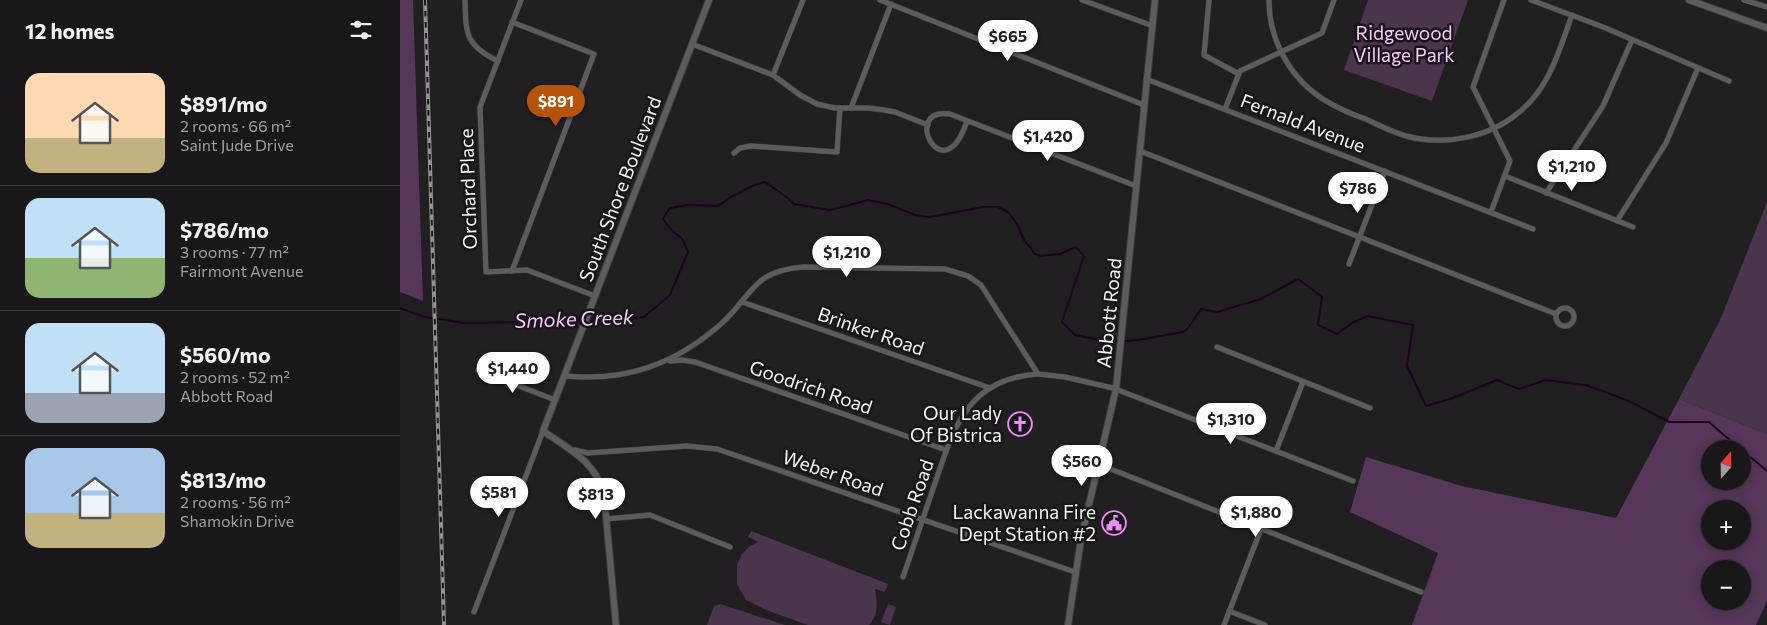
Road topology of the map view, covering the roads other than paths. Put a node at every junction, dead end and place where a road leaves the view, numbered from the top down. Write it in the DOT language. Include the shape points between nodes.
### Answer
graph roads {
  1 [pos="465,0"];
  2 [pos="521,0"];
  3 [pos="709,0"];
  4 [pos="803,0"];
  5 [pos="880,0"];
  6 [pos="1082,0"];
  7 [pos="1155,0"];
  8 [pos="1209,0"];
  9 [pos="1269,0"];
  10 [pos="1334,0"];
  11 [pos="1504,0"];
  12 [pos="1530,0"];
  13 [pos="1689,0"];
  14 [pos="1744,0"];
  15 [pos="891,4"];
  16 [pos="1767,7"];
  17 [pos="1572,15"];
  18 [pos="512,22"];
  19 [pos="1153,26"];
  20 [pos="1767,28"];
  21 [pos="1632,40"];
  22 [pos="692,44"];
  23 [pos="1281,52"];
  24 [pos="498,61"];
  25 [pos="1698,68"];
  26 [pos="1239,74"];
  27 [pos="773,75"];
  28 [pos="1146,79"];
  29 [pos="1729,81"];
  30 [pos="1144,105"];
  31 [pos="840,108"];
  32 [pos="851,108"];
  33 [pos="1224,109"];
  34 [pos="967,121"];
  35 [pos="928,125"];
  36 [pos="1493,128"];
  37 [pos="1140,151"];
  38 [pos="734,153"];
  39 [pos="1385,171"];
  40 [pos="1505,176"];
  41 [pos="1136,186"];
  42 [pos="1546,193"];
  43 [pos="1491,212"];
  44 [pos="1617,221"];
  45 [pos="1634,227"];
  46 [pos="1533,229"];
  47 [pos="1359,237"];
  48 [pos="1349,264"];
  49 [pos="512,271"];
  50 [pos="595,296"];
  51 [pos="742,302"];
  52 [pos="1556,314"];
  53 [pos="1217,347"];
  54 [pos="665,362"];
  55 [pos="478,370"];
  56 [pos="1038,374"];
  57 [pos="565,376"];
  58 [pos="1304,382"];
  59 [pos="990,388"];
  60 [pos="1116,389"];
  61 [pos="555,400"];
  62 [pos="1370,408"];
  63 [pos="543,431"];
  64 [pos="574,450"];
  65 [pos="946,450"];
  66 [pos="1276,451"];
  67 [pos="1098,464"];
  68 [pos="1353,481"];
  69 [pos="606,519"];
  70 [pos="922,520"];
  71 [pos="1260,529"];
  72 [pos="730,547"];
  73 [pos="1075,572"];
  74 [pos="902,577"];
  75 [pos="1421,592"];
  76 [pos="1229,611"];
  77 [pos="474,612"];
  78 [pos="616,625"];
  79 [pos="1068,625"];
  80 [pos="1224,625"];
  81 [pos="1265,625"];
  1 -- 24 [label="street" via="470,39 480,51"];
  2 -- 18 [label="street, Orchard Place"];
  3 -- 22 [label="street, South Shore Boulevard"];
  4 -- 27 [label="street"];
  5 -- 15 [label="street"];
  6 -- 19 [label="street"];
  7 -- 19 [label="street, Abbott Road"];
  8 -- 26 [label="street" via="1204,55"];
  9 -- 23 [label="street" via="1271,24"];
  10 -- 23 [label="street" via="1322,33"];
  11 -- 36 [label="street" via="1473,87"];
  12 -- 17 [label="street"];
  13 -- 20 [label="street"];
  14 -- 16 [label="street"];
  15 -- 30 [label="street"];
  15 -- 32 [label="street"];
  17 -- 21 [label="street"];
  17 -- 36 [label="street" via="1543,85 1519,113"];
  18 -- 24 [label="street, Orchard Place"];
  18 -- 49 [label="street" via="594,54"];
  19 -- 28 [label="street, Abbott Road"];
  21 -- 25 [label="street"];
  21 -- 42 [label="street" via="1603,106"];
  22 -- 27 [label="street"];
  22 -- 50 [label="street, South Shore Boulevard"];
  23 -- 26 [label="street"];
  23 -- 36 [label="street" via="1300,78 1326,101 1403,135 1452,140"];
  24 -- 49 [label="street, Orchard Place" via="480,106 486,272"];
  25 -- 29 [label="street"];
  25 -- 44 [label="street" via="1666,143"];
  26 -- 33 [label="street"];
  27 -- 31 [label="street" via="809,100 826,107"];
  28 -- 30 [label="street, Abbott Road"];
  28 -- 33 [label="street, Fernald Avenue"];
  30 -- 37 [label="street, Abbott Road"];
  31 -- 32 [label="street"];
  31 -- 38 [label="street" via="837,152 751,146"];
  32 -- 35 [label="street" via="895,112"];
  33 -- 39 [label="street, Fernald Avenue"];
  34 -- 35 [label="street" via="945,113 935,116"];
  34 -- 35 [label="street" via="958,142 944,149 928,139"];
  34 -- 41 [label="street"];
  36 -- 40 [label="street" via="1510,162"];
  37 -- 41 [label="street, Abbott Road"];
  37 -- 47 [label="street"];
  39 -- 43 [label="street, Fernald Avenue"];
  39 -- 47 [label="street"];
  40 -- 42 [label="street"];
  40 -- 43 [label="street"];
  41 -- 60 [label="street, Abbott Road"];
  42 -- 44 [label="street"];
  43 -- 46 [label="street, Fernald Avenue"];
  44 -- 45 [label="street"];
  47 -- 48 [label="street"];
  47 -- 52 [label="street"];
  49 -- 50 [label="street, Orchard Place" via="527,270"];
  50 -- 57 [label="street, South Shore Boulevard"];
  51 -- 54 [label="street" via="702,339"];
  51 -- 56 [label="street" via="757,283 789,268 948,269 981,285"];
  51 -- 59 [label="street, Brinker Road"];
  53 -- 58 [label="street"];
  54 -- 57 [label="street" via="610,376"];
  54 -- 65 [label="street, Goodrich Road" via="695,362"];
  55 -- 61 [label="street"];
  56 -- 59 [label="street, Cobb Road" via="1011,379"];
  56 -- 60 [label="street, Cobb Road"];
  57 -- 61 [label="street, South Shore Boulevard"];
  58 -- 62 [label="street"];
  58 -- 66 [label="street"];
  59 -- 65 [label="street, Cobb Road" via="975,399 960,418"];
  60 -- 66 [label="street, Cobb Road"];
  60 -- 67 [label="street, Abbott Road"];
  61 -- 63 [label="street, South Shore Boulevard"];
  63 -- 64 [label="street"];
  63 -- 77 [label="street, South Shore Boulevard"];
  64 -- 69 [label="street" via="598,477 604,494"];
  64 -- 70 [label="street, Weber Road" via="588,453 687,446 717,449"];
  65 -- 70 [label="street, Cobb Road"];
  66 -- 68 [label="street, Cobb Road"];
  67 -- 71 [label="street"];
  67 -- 73 [label="street, Abbott Road"];
  69 -- 72 [label="street" via="650,515"];
  69 -- 78 [label="street"];
  70 -- 73 [label="street, Weber Road"];
  70 -- 74 [label="street, Cobb Road"];
  71 -- 75 [label="street"];
  71 -- 76 [label="street"];
  73 -- 79 [label="street, Abbott Road"];
  76 -- 80 [label="street"];
  76 -- 81 [label="street"];
}
